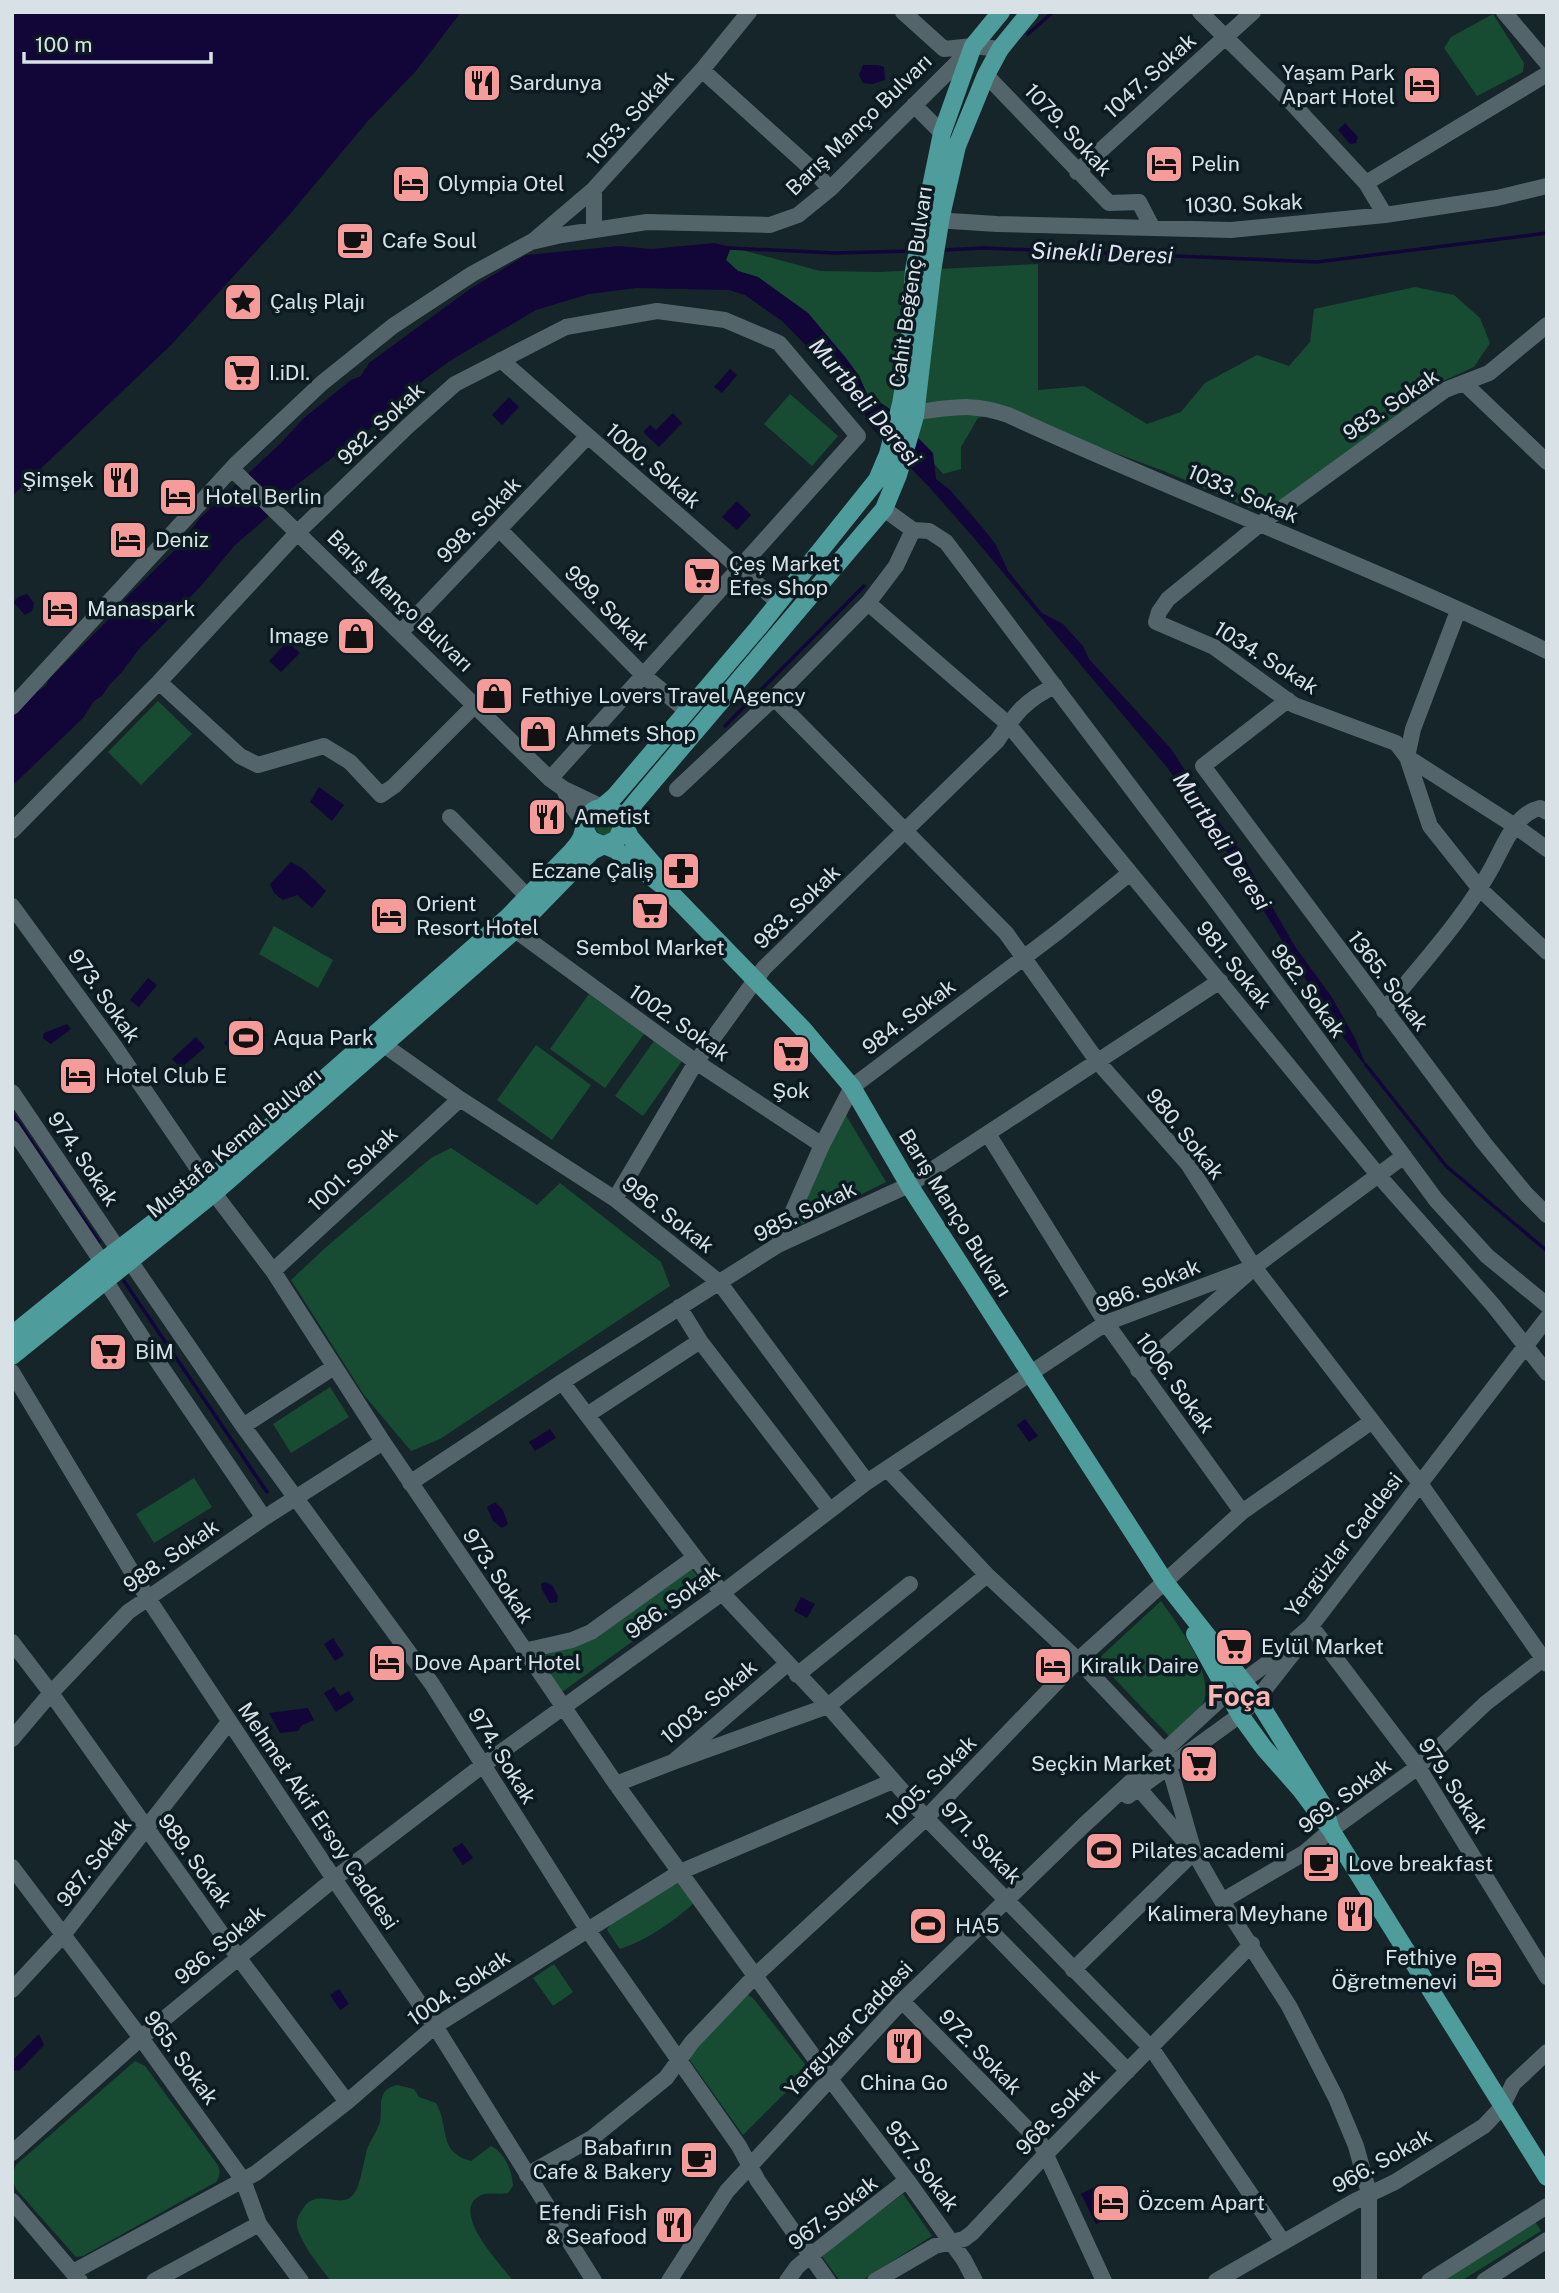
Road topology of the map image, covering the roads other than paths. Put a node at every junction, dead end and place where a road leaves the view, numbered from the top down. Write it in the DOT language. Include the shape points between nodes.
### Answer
graph roads {
  1 [pos="749,12"];
  2 [pos="902,12"];
  3 [pos="1001,12"];
  4 [pos="1030,12"];
  5 [pos="1200,12"];
  6 [pos="1253,12"];
  7 [pos="1504,12"];
  8 [pos="1225,36"];
  9 [pos="973,46"];
  10 [pos="1000,49"];
  11 [pos="1547,63"];
  12 [pos="702,70"];
  13 [pos="1547,74"];
  14 [pos="986,75"];
  15 [pos="914,106"];
  16 [pos="942,134"];
  17 [pos="1077,172"];
  18 [pos="1366,183"];
  19 [pos="1547,186"];
  20 [pos="594,189"];
  21 [pos="830,189"];
  22 [pos="1385,215"];
  23 [pos="941,216"];
  24 [pos="1152,227"];
  25 [pos="594,230"];
  26 [pos="531,242"];
  27 [pos="923,271"];
  28 [pos="1547,324"];
  29 [pos="501,360"];
  30 [pos="1464,383"];
  31 [pos="911,410"];
  32 [pos="587,436"];
  33 [pos="1547,462"];
  34 [pos="232,469"];
  35 [pos="884,509"];
  36 [pos="1260,524"];
  37 [pos="500,530"];
  38 [pos="913,530"];
  39 [pos="297,533"];
  40 [pos="740,570"];
  41 [pos="779,603"];
  42 [pos="869,603"];
  43 [pos="1458,611"];
  44 [pos="401,632"];
  45 [pos="1547,651"];
  46 [pos="643,676"];
  47 [pos="159,682"];
  48 [pos="1055,686"];
  49 [pos="774,698"];
  50 [pos="1288,700"];
  51 [pos="475,705"];
  52 [pos="12,707"];
  53 [pos="687,711"];
  54 [pos="1008,724"];
  55 [pos="1407,757"];
  56 [pos="557,784"];
  57 [pos="677,789"];
  58 [pos="602,807"];
  59 [pos="1547,813"];
  60 [pos="450,817"];
  61 [pos="585,825"];
  62 [pos="622,825"];
  63 [pos="1515,826"];
  64 [pos="905,829"];
  65 [pos="12,831"];
  66 [pos="604,845"];
  67 [pos="1547,849"];
  68 [pos="1130,873"];
  69 [pos="667,889"];
  70 [pos="1480,889"];
  71 [pos="527,896"];
  72 [pos="12,906"];
  73 [pos="515,930"];
  74 [pos="1547,952"];
  75 [pos="1024,956"];
  76 [pos="756,979"];
  77 [pos="1220,981"];
  78 [pos="1384,1011"];
  79 [pos="384,1045"];
  80 [pos="696,1062"];
  81 [pos="1098,1062"];
  82 [pos="852,1087"];
  83 [pos="12,1092"];
  84 [pos="460,1098"];
  85 [pos="12,1128"];
  86 [pos="988,1134"];
  87 [pos="822,1145"];
  88 [pos="1404,1156"];
  89 [pos="1379,1176"];
  90 [pos="909,1185"];
  91 [pos="210,1187"];
  92 [pos="615,1199"];
  93 [pos="1547,1215"];
  94 [pos="778,1245"];
  95 [pos="124,1255"];
  96 [pos="1254,1267"];
  97 [pos="104,1271"];
  98 [pos="273,1271"];
  99 [pos="719,1282"];
  100 [pos="1547,1305"];
  101 [pos="679,1307"];
  102 [pos="1547,1318"];
  103 [pos="1106,1323"];
  104 [pos="12,1335"];
  105 [pos="700,1341"];
  106 [pos="1525,1347"];
  107 [pos="12,1356"];
  108 [pos="334,1367"];
  109 [pos="1139,1370"];
  110 [pos="12,1372"];
  111 [pos="1029,1373"];
  112 [pos="1547,1373"];
  113 [pos="562,1382"];
  114 [pos="587,1415"];
  115 [pos="1371,1422"];
  116 [pos="243,1426"];
  117 [pos="383,1442"];
  118 [pos="887,1469"];
  119 [pos="867,1482"];
  120 [pos="1419,1482"];
  121 [pos="410,1483"];
  122 [pos="295,1498"];
  123 [pos="830,1509"];
  124 [pos="1242,1512"];
  125 [pos="264,1518"];
  126 [pos="694,1558"];
  127 [pos="987,1575"];
  128 [pos="910,1584"];
  129 [pos="1167,1585"];
  130 [pos="722,1593"];
  131 [pos="147,1597"];
  132 [pos="1308,1628"];
  133 [pos="12,1642"];
  134 [pos="524,1651"];
  135 [pos="1078,1660"];
  136 [pos="1546,1660"];
  137 [pos="792,1670"];
  138 [pos="1243,1681"];
  139 [pos="51,1693"];
  140 [pos="1227,1693"];
  141 [pos="1257,1699"];
  142 [pos="828,1706"];
  143 [pos="563,1708"];
  144 [pos="1240,1715"];
  145 [pos="229,1722"];
  146 [pos="12,1739"];
  147 [pos="1168,1759"];
  148 [pos="673,1762"];
  149 [pos="483,1765"];
  150 [pos="1418,1767"];
  151 [pos="893,1780"];
  152 [pos="616,1784"];
  153 [pos="1136,1785"];
  154 [pos="926,1818"];
  155 [pos="1083,1826"];
  156 [pos="146,1829"];
  157 [pos="1331,1830"];
  158 [pos="1194,1852"];
  159 [pos="12,1867"];
  160 [pos="680,1872"];
  161 [pos="334,1879"];
  162 [pos="1007,1899"];
  163 [pos="1222,1901"];
  164 [pos="982,1922"];
  165 [pos="587,1929"];
  166 [pos="63,1936"];
  167 [pos="1251,1944"];
  168 [pos="238,1957"];
  169 [pos="1073,1970"];
  170 [pos="756,1975"];
  171 [pos="1547,1977"];
  172 [pos="12,1990"];
  173 [pos="901,2001"];
  174 [pos="435,2026"];
  175 [pos="141,2038"];
  176 [pos="1152,2049"];
  177 [pos="1547,2052"];
  178 [pos="679,2062"];
  179 [pos="1128,2070"];
  180 [pos="830,2079"];
  181 [pos="347,2102"];
  182 [pos="1502,2107"];
  183 [pos="12,2153"];
  184 [pos="1046,2154"];
  185 [pos="750,2165"];
  186 [pos="527,2175"];
  187 [pos="1547,2177"];
  188 [pos="243,2180"];
  189 [pos="908,2180"];
  190 [pos="1369,2193"];
  191 [pos="12,2202"];
  192 [pos="1547,2206"];
  193 [pos="259,2224"];
  194 [pos="1547,2240"];
  195 [pos="1283,2242"];
  196 [pos="952,2243"];
  197 [pos="811,2255"];
  198 [pos="76,2276"];
  199 [pos="154,2281"];
  200 [pos="301,2281"];
  201 [pos="594,2281"];
  202 [pos="668,2281"];
  203 [pos="787,2281"];
  204 [pos="828,2281"];
  205 [pos="875,2281"];
  206 [pos="975,2281"];
  207 [pos="1104,2281"];
  208 [pos="1216,2281"];
  209 [pos="1369,2281"];
  210 [pos="1429,2281"];
  211 [pos="1484,2281"];
  1 -- 12 [label="street, 1053. Sokak"];
  2 -- 9 [label="street" via="944,49"];
  3 -- 9 [label="main road, Cahit Beğenç Bulvarı"];
  4 -- 10 [label="main road, Cahit Beğenç Bulvarı"];
  5 -- 8 [label="street"];
  6 -- 8 [label="street, 1047. Sokak"];
  7 -- 11 [label="street"];
  8 -- 17 [label="street, 1047. Sokak"];
  8 -- 18 [label="street"];
  9 -- 10 [label="street"];
  9 -- 15 [label="street, Barış Manço Bulvarı"];
  9 -- 16 [label="main road, Cahit Beğenç Bulvarı"];
  10 -- 14 [label="main road, Cahit Beğenç Bulvarı"];
  12 -- 20 [label="street, 1053. Sokak"];
  12 -- 21 [label="street"];
  13 -- 18 [label="street"];
  14 -- 17 [label="street, 1079. Sokak"];
  14 -- 23 [label="main road, Cahit Beğenç Bulvarı" via="957,146"];
  15 -- 16 [label="street"];
  15 -- 21 [label="street, Barış Manço Bulvarı"];
  16 -- 27 [label="main road, Cahit Beğenç Bulvarı" via="919,237"];
  17 -- 24 [label="street, 1079. Sokak" via="1109,203 1139,202"];
  18 -- 22 [label="street"];
  19 -- 22 [label="street, 1030. Sokak"];
  20 -- 25 [label="street"];
  20 -- 26 [label="street, 1053. Sokak"];
  21 -- 25 [label="street, Barış Manço Bulvarı" via="804,211 769,225 647,222"];
  22 -- 24 [label="street, 1030. Sokak" via="1231,230"];
  23 -- 24 [label="street, 1030. Sokak" via="950,221 997,224"];
  23 -- 27 [label="main road, Cahit Beğenç Bulvarı" via="938,237"];
  25 -- 26 [label="street, Barış Manço Bulvarı"];
  26 -- 34 [label="street, Barış Manço Bulvarı" via="393,326 322,383"];
  27 -- 31 [label="main road, Cahit Beğenç Bulvarı" via="909,356"];
  28 -- 30 [label="street, 983. Sokak" via="1489,373"];
  29 -- 32 [label="street, 1000. Sokak"];
  29 -- 39 [label="street, 982. Sokak" via="455,384"];
  29 -- 40 [label="street, 982. Sokak" via="566,327 657,311 725,320 779,344 858,436"];
  30 -- 33 [label="street"];
  30 -- 36 [label="street, 983. Sokak" via="1445,390"];
  31 -- 35 [label="main road, Cahit Beğenç Bulvarı" via="898,475"];
  31 -- 36 [label="street, 1033. Sokak" via="985,407"];
  31 -- 41 [label="main road, Cahit Beğenç Bulvarı" via="877,480"];
  32 -- 37 [label="street, 998. Sokak"];
  32 -- 40 [label="street, 1000. Sokak"];
  34 -- 39 [label="street, Barış Manço Bulvarı"];
  34 -- 52 [label="street"];
  35 -- 38 [label="street, 982. Sokak"];
  35 -- 62 [label="main road, Cahit Beğenç Bulvarı" via="666,765"];
  36 -- 43 [label="street, 1033. Sokak"];
  36 -- 50 [label="street, 1034. Sokak" via="1168,599 1156,622 1214,647"];
  37 -- 44 [label="street, 998. Sokak"];
  37 -- 46 [label="street, 999. Sokak"];
  38 -- 42 [label="street" via="896,566"];
  38 -- 48 [label="street, 982. Sokak" via="929,531 946,541"];
  39 -- 44 [label="street, Barış Manço Bulvarı"];
  39 -- 47 [label="street, 982. Sokak"];
  40 -- 41 [label="street, 1000. Sokak"];
  40 -- 46 [label="street"];
  41 -- 53 [label="main road, Cahit Beğenç Bulvarı"];
  42 -- 49 [label="street"];
  42 -- 54 [label="street, 981. Sokak"];
  43 -- 45 [label="street, 1033. Sokak"];
  43 -- 55 [label="street" via="1413,729"];
  44 -- 51 [label="street, Barış Manço Bulvarı"];
  46 -- 53 [label="street, 999. Sokak"];
  46 -- 56 [label="street"];
  47 -- 51 [label="street" via="240,755 258,765 324,746 350,762 381,795"];
  47 -- 65 [label="street, 982. Sokak"];
  48 -- 54 [label="street, 983. Sokak" via="1033,696"];
  48 -- 88 [label="street, 982. Sokak"];
  49 -- 57 [label="street"];
  49 -- 64 [label="street, 980. Sokak"];
  50 -- 55 [label="street, 1034. Sokak" via="1396,743"];
  50 -- 78 [label="street, 1365. Sokak" via="1203,766"];
  51 -- 56 [label="street, Barış Manço Bulvarı"];
  53 -- 58 [label="main road, Cahit Beğenç Bulvarı"];
  54 -- 64 [label="street, 983. Sokak" via="997,741"];
  54 -- 68 [label="street, 981. Sokak"];
  55 -- 63 [label="street, 1034. Sokak"];
  55 -- 70 [label="street" via="1430,826"];
  56 -- 58 [label="street, Barış Manço Bulvarı"];
  56 -- 61 [label="street, Barış Manço Bulvarı"];
  58 -- 61 [label="main road" via="591,811"];
  58 -- 62 [label="main road" via="616,811"];
  59 -- 63 [label="street" via="1540,808 1531,810"];
  60 -- 71 [label="street"];
  61 -- 66 [label="main road" via="590,839"];
  61 -- 71 [label="main road, Mustafa Kemal Bulvarı" via="572,851"];
  62 -- 66 [label="main road" via="617,839"];
  62 -- 69 [label="main road, Barış Manço Bulvarı"];
  63 -- 67 [label="street, 1034. Sokak"];
  63 -- 70 [label="street"];
  64 -- 75 [label="street, 980. Sokak"];
  64 -- 76 [label="street, 983. Sokak"];
  66 -- 69 [label="main road, Barış Manço Bulvarı"];
  66 -- 73 [label="main road, Mustafa Kemal Bulvarı"];
  68 -- 75 [label="street, 984. Sokak"];
  68 -- 77 [label="street, 981. Sokak"];
  69 -- 76 [label="main road, Barış Manço Bulvarı"];
  70 -- 74 [label="street"];
  70 -- 78 [label="street"];
  71 -- 91 [label="main road, Mustafa Kemal Bulvarı"];
  72 -- 91 [label="street, 973. Sokak"];
  73 -- 79 [label="main road, Mustafa Kemal Bulvarı"];
  73 -- 80 [label="street, 1002. Sokak"];
  75 -- 81 [label="street, 980. Sokak"];
  75 -- 82 [label="street, 984. Sokak"];
  76 -- 80 [label="street, 983. Sokak"];
  76 -- 82 [label="main road, Barış Manço Bulvarı"];
  77 -- 81 [label="street, 985. Sokak"];
  77 -- 89 [label="street, 981. Sokak"];
  78 -- 93 [label="street, 1365. Sokak" via="1484,1143"];
  79 -- 84 [label="street, 996. Sokak"];
  79 -- 91 [label="main road, Mustafa Kemal Bulvarı"];
  80 -- 87 [label="street, 1002. Sokak"];
  80 -- 92 [label="street, 983. Sokak"];
  81 -- 86 [label="street, 985. Sokak"];
  81 -- 96 [label="street, 980. Sokak" via="1188,1164"];
  82 -- 87 [label="street, 984. Sokak"];
  82 -- 90 [label="main road, Barış Manço Bulvarı"];
  83 -- 95 [label="street, 974. Sokak"];
  84 -- 92 [label="street, 996. Sokak"];
  84 -- 98 [label="street, 1001. Sokak"];
  85 -- 97 [label="street"];
  86 -- 90 [label="street, 985. Sokak"];
  86 -- 103 [label="street, 1006. Sokak"];
  87 -- 94 [label="street, 984. Sokak"];
  88 -- 89 [label="street, 986. Sokak"];
  88 -- 100 [label="street, 982. Sokak" via="1462,1230"];
  89 -- 96 [label="street, 986. Sokak"];
  89 -- 106 [label="street, 981. Sokak"];
  90 -- 94 [label="street, 985. Sokak"];
  90 -- 111 [label="main road, Barış Manço Bulvarı"];
  91 -- 95 [label="main road, Mustafa Kemal Bulvarı"];
  91 -- 98 [label="street, 973. Sokak"];
  92 -- 99 [label="street, 996. Sokak"];
  94 -- 99 [label="street, 985. Sokak"];
  95 -- 97 [label="main road, Mustafa Kemal Bulvarı"];
  95 -- 116 [label="street, 974. Sokak"];
  96 -- 103 [label="street, 986. Sokak"];
  96 -- 109 [label="street"];
  96 -- 115 [label="street, 980. Sokak"];
  97 -- 104 [label="main road, Mustafa Kemal Bulvarı"];
  97 -- 107 [label="main road, Mustafa Kemal Bulvarı"];
  97 -- 125 [label="street" via="160,1365"];
  98 -- 108 [label="street, 973. Sokak"];
  99 -- 101 [label="street, 985. Sokak"];
  99 -- 119 [label="street, 996. Sokak"];
  101 -- 105 [label="street"];
  101 -- 113 [label="street, 985. Sokak"];
  102 -- 106 [label="street, Yergüzlar Caddesi"];
  103 -- 109 [label="street, 1006. Sokak"];
  103 -- 111 [label="street, 986. Sokak"];
  105 -- 114 [label="street"];
  105 -- 123 [label="street"];
  106 -- 112 [label="street, 981. Sokak"];
  106 -- 120 [label="street, Yergüzlar Caddesi"];
  108 -- 116 [label="street"];
  108 -- 117 [label="street, 973. Sokak"];
  109 -- 124 [label="street, 1006. Sokak"];
  110 -- 131 [label="street, Mehmet Akif Ersoy Caddesi"];
  111 -- 118 [label="street, 986. Sokak"];
  111 -- 129 [label="main road, Barış Manço Bulvarı"];
  113 -- 114 [label="street, 971. Sokak"];
  113 -- 121 [label="street, 985. Sokak"];
  114 -- 126 [label="street, 971. Sokak"];
  115 -- 120 [label="street, 980. Sokak"];
  115 -- 124 [label="street, 1005. Sokak"];
  116 -- 122 [label="street, 974. Sokak"];
  117 -- 121 [label="street, 973. Sokak"];
  117 -- 122 [label="street, 988. Sokak"];
  118 -- 119 [label="street, 986. Sokak"];
  118 -- 127 [label="street"];
  119 -- 123 [label="street, 986. Sokak"];
  120 -- 132 [label="street, Yergüzlar Caddesi"];
  120 -- 136 [label="street, 980. Sokak"];
  121 -- 134 [label="street, 973. Sokak"];
  122 -- 125 [label="street, 988. Sokak"];
  122 -- 149 [label="street, 974. Sokak" via="425,1675"];
  123 -- 130 [label="street, 986. Sokak"];
  124 -- 129 [label="street, 1005. Sokak"];
  125 -- 131 [label="street, 988. Sokak"];
  126 -- 130 [label="street, 971. Sokak"];
  126 -- 134 [label="street" via="591,1633"];
  127 -- 135 [label="street"];
  127 -- 142 [label="street"];
  128 -- 137 [label="street, 1003. Sokak"];
  129 -- 135 [label="street, 1005. Sokak"];
  129 -- 138 [label="main road, Barış Manço Bulvarı"];
  129 -- 140 [label="main road, Barış Manço Bulvarı"];
  130 -- 137 [label="street, 971. Sokak"];
  130 -- 143 [label="street, 986. Sokak"];
  131 -- 139 [label="street, 988. Sokak"];
  131 -- 145 [label="street, Mehmet Akif Ersoy Caddesi"];
  132 -- 138 [label="street, Yergüzlar Caddesi"];
  132 -- 141 [label="street" via="1299,1647"];
  132 -- 150 [label="street, 979. Sokak"];
  133 -- 139 [label="street, 989. Sokak"];
  134 -- 143 [label="street, 973. Sokak"];
  135 -- 147 [label="street"];
  135 -- 154 [label="street, 1005. Sokak"];
  136 -- 150 [label="street, 969. Sokak" via="1486,1703"];
  137 -- 142 [label="street, 971. Sokak"];
  137 -- 148 [label="street, 1003. Sokak"];
  138 -- 140 [label="street, Yergüzlar Caddesi"];
  138 -- 141 [label="main road, Barış Manço Bulvarı"];
  139 -- 146 [label="street, 988. Sokak"];
  139 -- 156 [label="street, 989. Sokak"];
  140 -- 144 [label="main road, Barış Manço Bulvarı"];
  140 -- 147 [label="street, Yergüzlar Caddesi"];
  141 -- 144 [label="street"];
  141 -- 157 [label="main road, Barış Manço Bulvarı" via="1324,1807"];
  142 -- 148 [label="street"];
  142 -- 151 [label="street, 971. Sokak"];
  143 -- 149 [label="street, 986. Sokak"];
  143 -- 152 [label="street, 973. Sokak"];
  144 -- 147 [label="street"];
  144 -- 157 [label="main road, Barış Manço Bulvarı"];
  145 -- 156 [label="street, 987. Sokak"];
  145 -- 161 [label="street, Mehmet Akif Ersoy Caddesi"];
  147 -- 153 [label="street, Yergüzlar Caddesi"];
  147 -- 158 [label="street"];
  148 -- 152 [label="street, 1003. Sokak"];
  149 -- 161 [label="street, 986. Sokak"];
  149 -- 165 [label="street, 974. Sokak"];
  150 -- 157 [label="street, 969. Sokak"];
  150 -- 171 [label="street, 979. Sokak"];
  151 -- 154 [label="street, 971. Sokak"];
  151 -- 160 [label="street, 1004. Sokak"];
  152 -- 160 [label="street, 973. Sokak"];
  153 -- 155 [label="street, Yergüzlar Caddesi"];
  153 -- 158 [label="street"];
  154 -- 162 [label="street, 971. Sokak"];
  154 -- 170 [label="street, 1005. Sokak"];
  155 -- 162 [label="street, Yerguzlar Caddesi"];
  156 -- 166 [label="street, 987. Sokak"];
  156 -- 168 [label="street, 989. Sokak"];
  157 -- 163 [label="street, 969. Sokak" via="1304,1853"];
  157 -- 182 [label="main road, Barış Manço Bulvarı"];
  158 -- 163 [label="street"];
  158 -- 169 [label="street"];
  159 -- 166 [label="street, 965. Sokak"];
  160 -- 165 [label="street, 1004. Sokak"];
  160 -- 170 [label="street, 973. Sokak"];
  161 -- 168 [label="street, 986. Sokak"];
  161 -- 174 [label="street, Mehmet Akif Ersoy Caddesi"];
  162 -- 164 [label="street, Yerguzlar Caddesi"];
  162 -- 169 [label="street, 971. Sokak"];
  163 -- 167 [label="street"];
  164 -- 173 [label="street, Yerguzlar Caddesi"];
  164 -- 179 [label="street"];
  165 -- 174 [label="street, 1004. Sokak"];
  165 -- 178 [label="street, 974. Sokak"];
  166 -- 172 [label="street, 987. Sokak"];
  166 -- 175 [label="street, 965. Sokak"];
  167 -- 176 [label="street, 968. Sokak"];
  167 -- 190 [label="street" via="1336,2098"];
  168 -- 175 [label="street, 986. Sokak"];
  168 -- 181 [label="street, 989. Sokak"];
  169 -- 176 [label="street, 971. Sokak"];
  170 -- 178 [label="street, 1005. Sokak" via="692,2042"];
  170 -- 180 [label="street, 973. Sokak"];
  173 -- 180 [label="street, Yerguzlar Caddesi"];
  173 -- 184 [label="street, 972. Sokak"];
  174 -- 181 [label="street, 1004. Sokak"];
  174 -- 186 [label="street, Mehmet Akif Ersoy Caddesi"];
  175 -- 183 [label="street, 986. Sokak"];
  175 -- 188 [label="street, 965. Sokak"];
  176 -- 179 [label="street, 968. Sokak"];
  176 -- 195 [label="street, 971. Sokak"];
  177 -- 182 [label="street, 966. Sokak" via="1513,2084"];
  178 -- 185 [label="street, 974. Sokak"];
  178 -- 186 [label="street, 1005. Sokak" via="592,2138"];
  179 -- 184 [label="street, 968. Sokak"];
  180 -- 185 [label="street, Yerguzlar Caddesi"];
  180 -- 189 [label="street, 957. Sokak"];
  181 -- 188 [label="street, 1004. Sokak"];
  182 -- 187 [label="main road, Barış Manço Bulvarı"];
  182 -- 190 [label="street, 966. Sokak" via="1484,2126 1395,2182"];
  184 -- 196 [label="street, 968. Sokak" via="972,2233"];
  184 -- 207 [label="street, 972. Sokak"];
  185 -- 197 [label="street, 974. Sokak"];
  185 -- 202 [label="street, Yerguzlar Caddesi" via="727,2191"];
  186 -- 201 [label="street, Mehmet Akif Ersoy Caddesi"];
  188 -- 193 [label="street, 965. Sokak"];
  188 -- 198 [label="street, 1004. Sokak"];
  189 -- 196 [label="street, 957. Sokak"];
  189 -- 197 [label="street, 967. Sokak"];
  190 -- 195 [label="street, 966. Sokak"];
  190 -- 209 [label="street"];
  191 -- 198 [label="street"];
  192 -- 210 [label="street"];
  193 -- 199 [label="street"];
  193 -- 200 [label="street, 965. Sokak"];
  194 -- 211 [label="street"];
  195 -- 208 [label="street, 966. Sokak"];
  196 -- 205 [label="street, 968. Sokak" via="935,2246"];
  196 -- 206 [label="street, 957. Sokak"];
  197 -- 203 [label="street, 967. Sokak"];
  197 -- 204 [label="street, 974. Sokak"];
}
